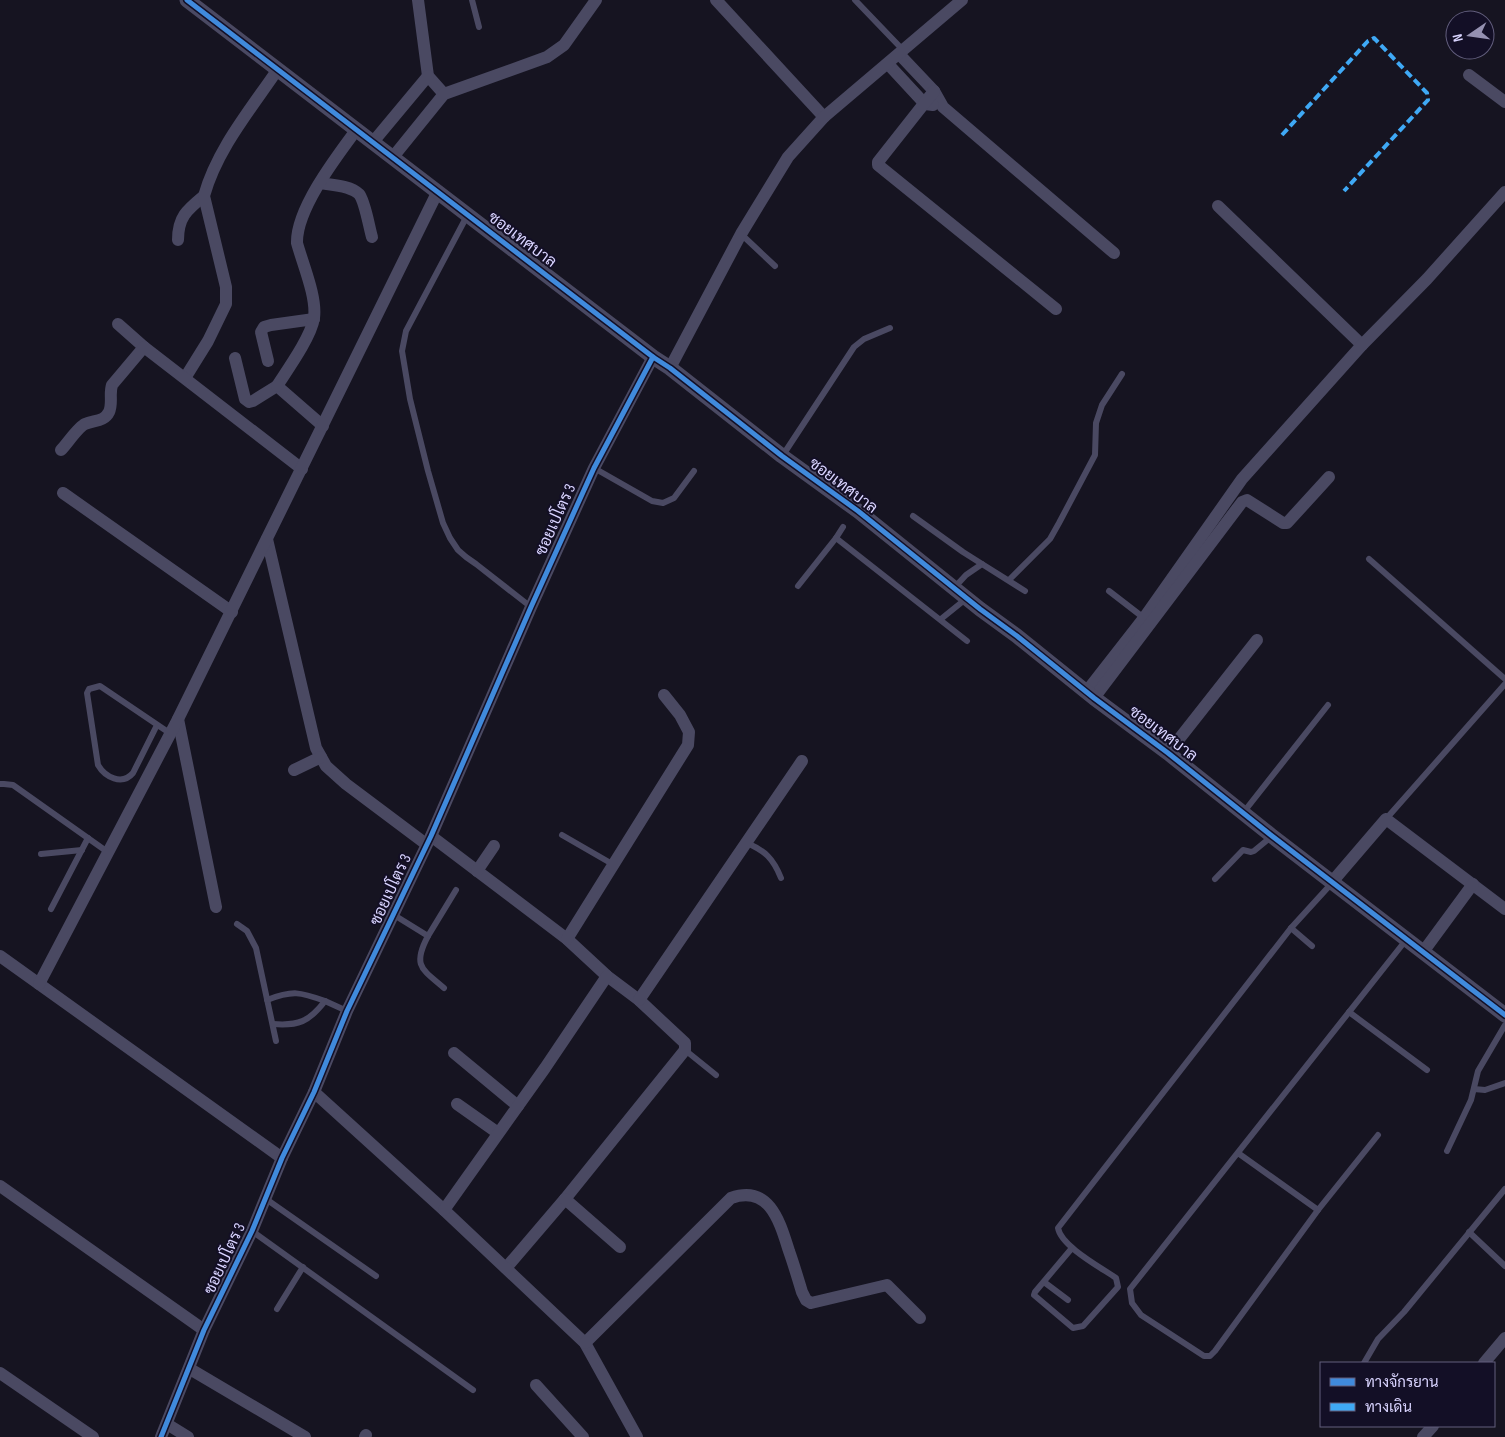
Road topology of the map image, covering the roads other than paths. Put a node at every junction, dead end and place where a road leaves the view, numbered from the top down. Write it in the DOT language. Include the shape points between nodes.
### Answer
graph roads {
  1 [pos="187,0"];
  2 [pos="418,0"];
  3 [pos="472,0"];
  4 [pos="596,0"];
  5 [pos="716,0"];
  6 [pos="855,0"];
  7 [pos="962,0"];
  8 [pos="479,27"];
  9 [pos="901,52"];
  10 [pos="888,64"];
  11 [pos="278,69"];
  12 [pos="1469,75"];
  13 [pos="428,76"];
  14 [pos="934,90"];
  15 [pos="444,94"];
  16 [pos="1505,102"];
  17 [pos="924,104"];
  18 [pos="943,107"];
  19 [pos="824,117"];
  20 [pos="357,129"];
  21 [pos="373,142"];
  22 [pos="393,157"];
  23 [pos="320,183"];
  24 [pos="438,191"];
  25 [pos="1505,192"];
  26 [pos="204,196"];
  27 [pos="1218,206"];
  28 [pos="468,214"];
  29 [pos="741,234"];
  30 [pos="372,237"];
  31 [pos="178,240"];
  32 [pos="1114,253"];
  33 [pos="775,266"];
  34 [pos="1056,309"];
  35 [pos="314,319"];
  36 [pos="118,324"];
  37 [pos="890,328"];
  38 [pos="1362,345"];
  39 [pos="144,347"];
  40 [pos="653,357"];
  41 [pos="235,358"];
  42 [pos="268,360"];
  43 [pos="670,368"];
  44 [pos="1122,374"];
  45 [pos="185,378"];
  46 [pos="277,386"];
  47 [pos="323,426"];
  48 [pos="61,450"];
  49 [pos="782,456"];
  50 [pos="594,468"];
  51 [pos="302,469"];
  52 [pos="694,471"];
  53 [pos="1329,477"];
  54 [pos="63,493"];
  55 [pos="913,516"];
  56 [pos="843,527"];
  57 [pos="836,538"];
  58 [pos="267,539"];
  59 [pos="1369,558"];
  60 [pos="982,564"];
  61 [pos="1009,580"];
  62 [pos="798,586"];
  63 [pos="954,588"];
  64 [pos="1025,591"];
  65 [pos="1109,591"];
  66 [pos="968,598"];
  67 [pos="531,608"];
  68 [pos="232,612"];
  69 [pos="1144,618"];
  70 [pos="941,619"];
  71 [pos="1257,640"];
  72 [pos="967,641"];
  73 [pos="1505,679"];
  74 [pos="1505,684"];
  75 [pos="1090,694"];
  76 [pos="664,695"];
  77 [pos="1328,705"];
  78 [pos="178,719"];
  79 [pos="157,724"];
  80 [pos="171,734"];
  81 [pos="1168,753"];
  82 [pos="321,757"];
  83 [pos="802,761"];
  84 [pos="294,770"];
  85 [pos="0,784"];
  86 [pos="1243,813"];
  87 [pos="1386,819"];
  88 [pos="562,835"];
  89 [pos="1272,836"];
  90 [pos="88,838"];
  91 [pos="429,840"];
  92 [pos="747,843"];
  93 [pos="494,846"];
  94 [pos="82,850"];
  95 [pos="109,853"];
  96 [pos="41,854"];
  97 [pos="614,865"];
  98 [pos="477,871"];
  99 [pos="781,878"];
  100 [pos="1215,879"];
  101 [pos="1332,882"];
  102 [pos="1473,884"];
  103 [pos="456,890"];
  104 [pos="216,907"];
  105 [pos="50,908"];
  106 [pos="1505,909"];
  107 [pos="394,915"];
  108 [pos="237,924"];
  109 [pos="1291,928"];
  110 [pos="428,936"];
  111 [pos="567,939"];
  112 [pos="1407,939"];
  113 [pos="1312,946"];
  114 [pos="1423,952"];
  115 [pos="0,956"];
  116 [pos="607,976"];
  117 [pos="39,984"];
  118 [pos="444,988"];
  119 [pos="267,1000"];
  120 [pos="640,1000"];
  121 [pos="326,1001"];
  122 [pos="347,1011"];
  123 [pos="1349,1012"];
  124 [pos="1505,1015"];
  125 [pos="273,1024"];
  126 [pos="1505,1025"];
  127 [pos="276,1042"];
  128 [pos="685,1050"];
  129 [pos="454,1053"];
  130 [pos="1427,1070"];
  131 [pos="716,1075"];
  132 [pos="1505,1083"];
  133 [pos="1474,1090"];
  134 [pos="314,1092"];
  135 [pos="457,1104"];
  136 [pos="518,1106"];
  137 [pos="498,1133"];
  138 [pos="1378,1135"];
  139 [pos="1447,1151"];
  140 [pos="1238,1152"];
  141 [pos="282,1158"];
  142 [pos="0,1186"];
  143 [pos="1505,1189"];
  144 [pos="266,1199"];
  145 [pos="565,1199"];
  146 [pos="444,1210"];
  147 [pos="1318,1210"];
  148 [pos="252,1231"];
  149 [pos="1469,1232"];
  150 [pos="620,1247"];
  151 [pos="1072,1248"];
  152 [pos="1505,1266"];
  153 [pos="303,1267"];
  154 [pos="506,1268"];
  155 [pos="376,1276"];
  156 [pos="1044,1282"];
  157 [pos="1068,1300"];
  158 [pos="277,1309"];
  159 [pos="920,1318"];
  160 [pos="204,1330"];
  161 [pos="1505,1338"];
  162 [pos="585,1343"];
  163 [pos="1365,1362"];
  164 [pos="1485,1362"];
  165 [pos="190,1369"];
  166 [pos="0,1373"];
  167 [pos="536,1385"];
  168 [pos="473,1390"];
  169 [pos="167,1424"];
  170 [pos="1432,1427"];
  171 [pos="94,1437"];
  172 [pos="161,1437"];
  173 [pos="188,1437"];
  174 [pos="305,1437"];
  175 [pos="583,1437"];
  176 [pos="637,1437"];
  177 [pos="1423,1437"];
  1 -- 11 [label="street, ซอยเทศบาล"];
  2 -- 13 [label="street"];
  3 -- 8 [label="lane"];
  4 -- 15 [label="street" via="564,45 547,57"];
  5 -- 19 [label="street"];
  6 -- 9 [label="lane"];
  7 -- 9 [label="street"];
  9 -- 10 [label="street"];
  9 -- 14 [label="street"];
  10 -- 17 [label="street"];
  10 -- 19 [label="street"];
  11 -- 20 [label="street, ซอยเทศบาล"];
  11 -- 26 [label="street" via="221,154"];
  12 -- 16 [label="street"];
  13 -- 15 [label="street"];
  13 -- 21 [label="street"];
  14 -- 17 [label="street"];
  14 -- 18 [label="street"];
  15 -- 22 [label="street"];
  17 -- 18 [label="street"];
  17 -- 34 [label="street" via="878,165"];
  18 -- 32 [label="street"];
  19 -- 29 [label="street" via="788,157"];
  20 -- 21 [label="street, ซอยเทศบาล"];
  20 -- 23 [label="street"];
  21 -- 22 [label="street, ซอยเทศบาล"];
  22 -- 24 [label="street, ซอยเทศบาล"];
  23 -- 30 [label="street" via="354,191 360,196"];
  23 -- 35 [label="street" via="297,233 314,305"];
  24 -- 28 [label="street, ซอยเทศบาล"];
  24 -- 47 [label="street"];
  25 -- 38 [label="street"];
  26 -- 31 [label="street" via="184,214 178,228"];
  26 -- 45 [label="street" via="226,287 226,304"];
  27 -- 38 [label="street"];
  28 -- 40 [label="street, ซอยเทศบาล"];
  28 -- 67 [label="lane" via="406,332 402,351 405,373 428,471 450,538 466,557"];
  29 -- 33 [label="lane"];
  29 -- 43 [label="street"];
  35 -- 42 [label="street" via="264,327 261,332"];
  35 -- 46 [label="street"];
  36 -- 39 [label="street"];
  37 -- 49 [label="lane" via="854,347"];
  38 -- 69 [label="street" via="1242,479"];
  39 -- 45 [label="street"];
  39 -- 48 [label="street" via="112,385 112,405 108,414 99,421 82,426"];
  40 -- 43 [label="street, ซอยเทศบาล"];
  40 -- 50 [label="street, ซอยเปโตร 3"];
  41 -- 46 [label="street" via="245,399 249,402"];
  43 -- 49 [label="street, ซอยเทศบาล"];
  44 -- 61 [label="lane" via="1102,405 1096,423 1095,455 1059,524 1050,539"];
  45 -- 51 [label="street"];
  46 -- 47 [label="street"];
  47 -- 51 [label="street"];
  49 -- 63 [label="street, ซอยเทศบาล" via="858,511"];
  50 -- 52 [label="lane" via="652,502 663,503 674,498"];
  50 -- 67 [label="street, ซอยเปโตร 3"];
  51 -- 58 [label="street"];
  53 -- 75 [label="street" via="1287,523 1248,500 1242,502"];
  54 -- 68 [label="street"];
  55 -- 60 [label="lane"];
  56 -- 57 [label="lane"];
  57 -- 62 [label="lane"];
  57 -- 70 [label="lane"];
  58 -- 68 [label="street"];
  58 -- 82 [label="street" via="316,748"];
  59 -- 73 [label="lane"];
  60 -- 61 [label="lane"];
  60 -- 63 [label="lane"];
  61 -- 64 [label="lane"];
  63 -- 66 [label="street, ซอยเทศบาล"];
  65 -- 69 [label="lane"];
  66 -- 70 [label="lane"];
  66 -- 75 [label="street, ซอยเทศบาล"];
  67 -- 91 [label="street, ซอยเปโตร 3"];
  68 -- 78 [label="street"];
  69 -- 75 [label="street"];
  70 -- 72 [label="lane"];
  71 -- 81 [label="street"];
  74 -- 87 [label="lane"];
  75 -- 81 [label="street, ซอยเทศบาล"];
  76 -- 97 [label="street" via="689,732 688,745"];
  77 -- 86 [label="lane"];
  78 -- 80 [label="street"];
  78 -- 104 [label="street"];
  79 -- 79 [label="lane" via="129,778 110,777 98,765 87,693 89,689 100,686"];
  79 -- 80 [label="lane"];
  80 -- 95 [label="street"];
  81 -- 86 [label="street, ซอยเทศบาล"];
  82 -- 84 [label="street"];
  82 -- 91 [label="street" via="346,784"];
  83 -- 92 [label="street"];
  85 -- 90 [label="lane" via="13,785"];
  86 -- 89 [label="street, ซอยเทศบาล"];
  87 -- 101 [label="street"];
  87 -- 102 [label="street"];
  88 -- 97 [label="lane"];
  89 -- 100 [label="lane" via="1254,851 1243,850"];
  89 -- 101 [label="street, ซอยเทศบาล"];
  90 -- 94 [label="lane"];
  90 -- 95 [label="lane"];
  91 -- 98 [label="street"];
  91 -- 107 [label="street, ซอยเปโตร 3"];
  92 -- 99 [label="lane" via="771,858"];
  92 -- 120 [label="street"];
  93 -- 98 [label="street"];
  94 -- 96 [label="lane"];
  94 -- 105 [label="lane"];
  95 -- 117 [label="street"];
  97 -- 111 [label="street"];
  98 -- 111 [label="street"];
  101 -- 109 [label="lane"];
  101 -- 112 [label="street, ซอยเทศบาล"];
  102 -- 106 [label="street"];
  102 -- 114 [label="street"];
  103 -- 110 [label="lane"];
  107 -- 110 [label="lane"];
  107 -- 122 [label="street, ซอยเปโตร 3"];
  108 -- 119 [label="lane" via="247,931 256,948"];
  109 -- 113 [label="lane"];
  109 -- 151 [label="lane" via="1063,1220 1058,1228 1059,1234"];
  110 -- 118 [label="lane" via="422,947 421,968"];
  111 -- 116 [label="street"];
  112 -- 114 [label="street, ซอยเทศบาล"];
  112 -- 123 [label="lane"];
  114 -- 124 [label="street, ซอยเทศบาล"];
  115 -- 117 [label="street"];
  116 -- 120 [label="street"];
  116 -- 136 [label="street"];
  117 -- 141 [label="street"];
  119 -- 121 [label="lane" via="294,992"];
  119 -- 125 [label="lane"];
  120 -- 128 [label="street" via="685,1042"];
  121 -- 122 [label="lane"];
  121 -- 125 [label="lane" via="318,1012 298,1024"];
  122 -- 134 [label="street, ซอยเปโตร 3"];
  123 -- 130 [label="lane"];
  123 -- 140 [label="lane"];
  125 -- 127 [label="lane"];
  126 -- 133 [label="lane" via="1478,1071"];
  128 -- 131 [label="lane"];
  128 -- 145 [label="street"];
  129 -- 136 [label="street"];
  132 -- 133 [label="lane"];
  133 -- 139 [label="lane"];
  134 -- 141 [label="street, ซอยเปโตร 3"];
  134 -- 146 [label="street"];
  135 -- 137 [label="street"];
  136 -- 137 [label="street"];
  137 -- 146 [label="street"];
  138 -- 147 [label="lane"];
  140 -- 147 [label="lane"];
  140 -- 147 [label="lane" via="1130,1289 1132,1303 1141,1315 1204,1356 1210,1356"];
  141 -- 144 [label="street, ซอยเปโตร 3"];
  142 -- 160 [label="street"];
  143 -- 149 [label="lane"];
  144 -- 148 [label="street, ซอยเปโตร 3"];
  144 -- 155 [label="lane"];
  145 -- 150 [label="street"];
  145 -- 154 [label="street"];
  146 -- 154 [label="street"];
  148 -- 153 [label="lane"];
  148 -- 160 [label="street, ซอยเปโตร 3"];
  149 -- 152 [label="lane"];
  149 -- 163 [label="lane" via="1378,1339"];
  151 -- 156 [label="lane"];
  151 -- 156 [label="lane" via="1116,1278 1118,1287 1083,1326 1073,1328 1036,1298 1035,1292"];
  153 -- 158 [label="lane"];
  153 -- 168 [label="lane"];
  154 -- 162 [label="street"];
  156 -- 157 [label="lane"];
  159 -- 162 [label="street" via="887,1285 808,1302 777,1215 769,1205 745,1195 731,1198"];
  160 -- 165 [label="street, ซอยเปโตร 3"];
  161 -- 164 [label="street"];
  162 -- 176 [label="street"];
  165 -- 169 [label="street, ซอยเปโตร 3"];
  165 -- 174 [label="street"];
  166 -- 171 [label="street"];
  167 -- 175 [label="street"];
  169 -- 172 [label="street, ซอยเปโตร 3"];
  169 -- 173 [label="street"];
  170 -- 177 [label="street"];
}
